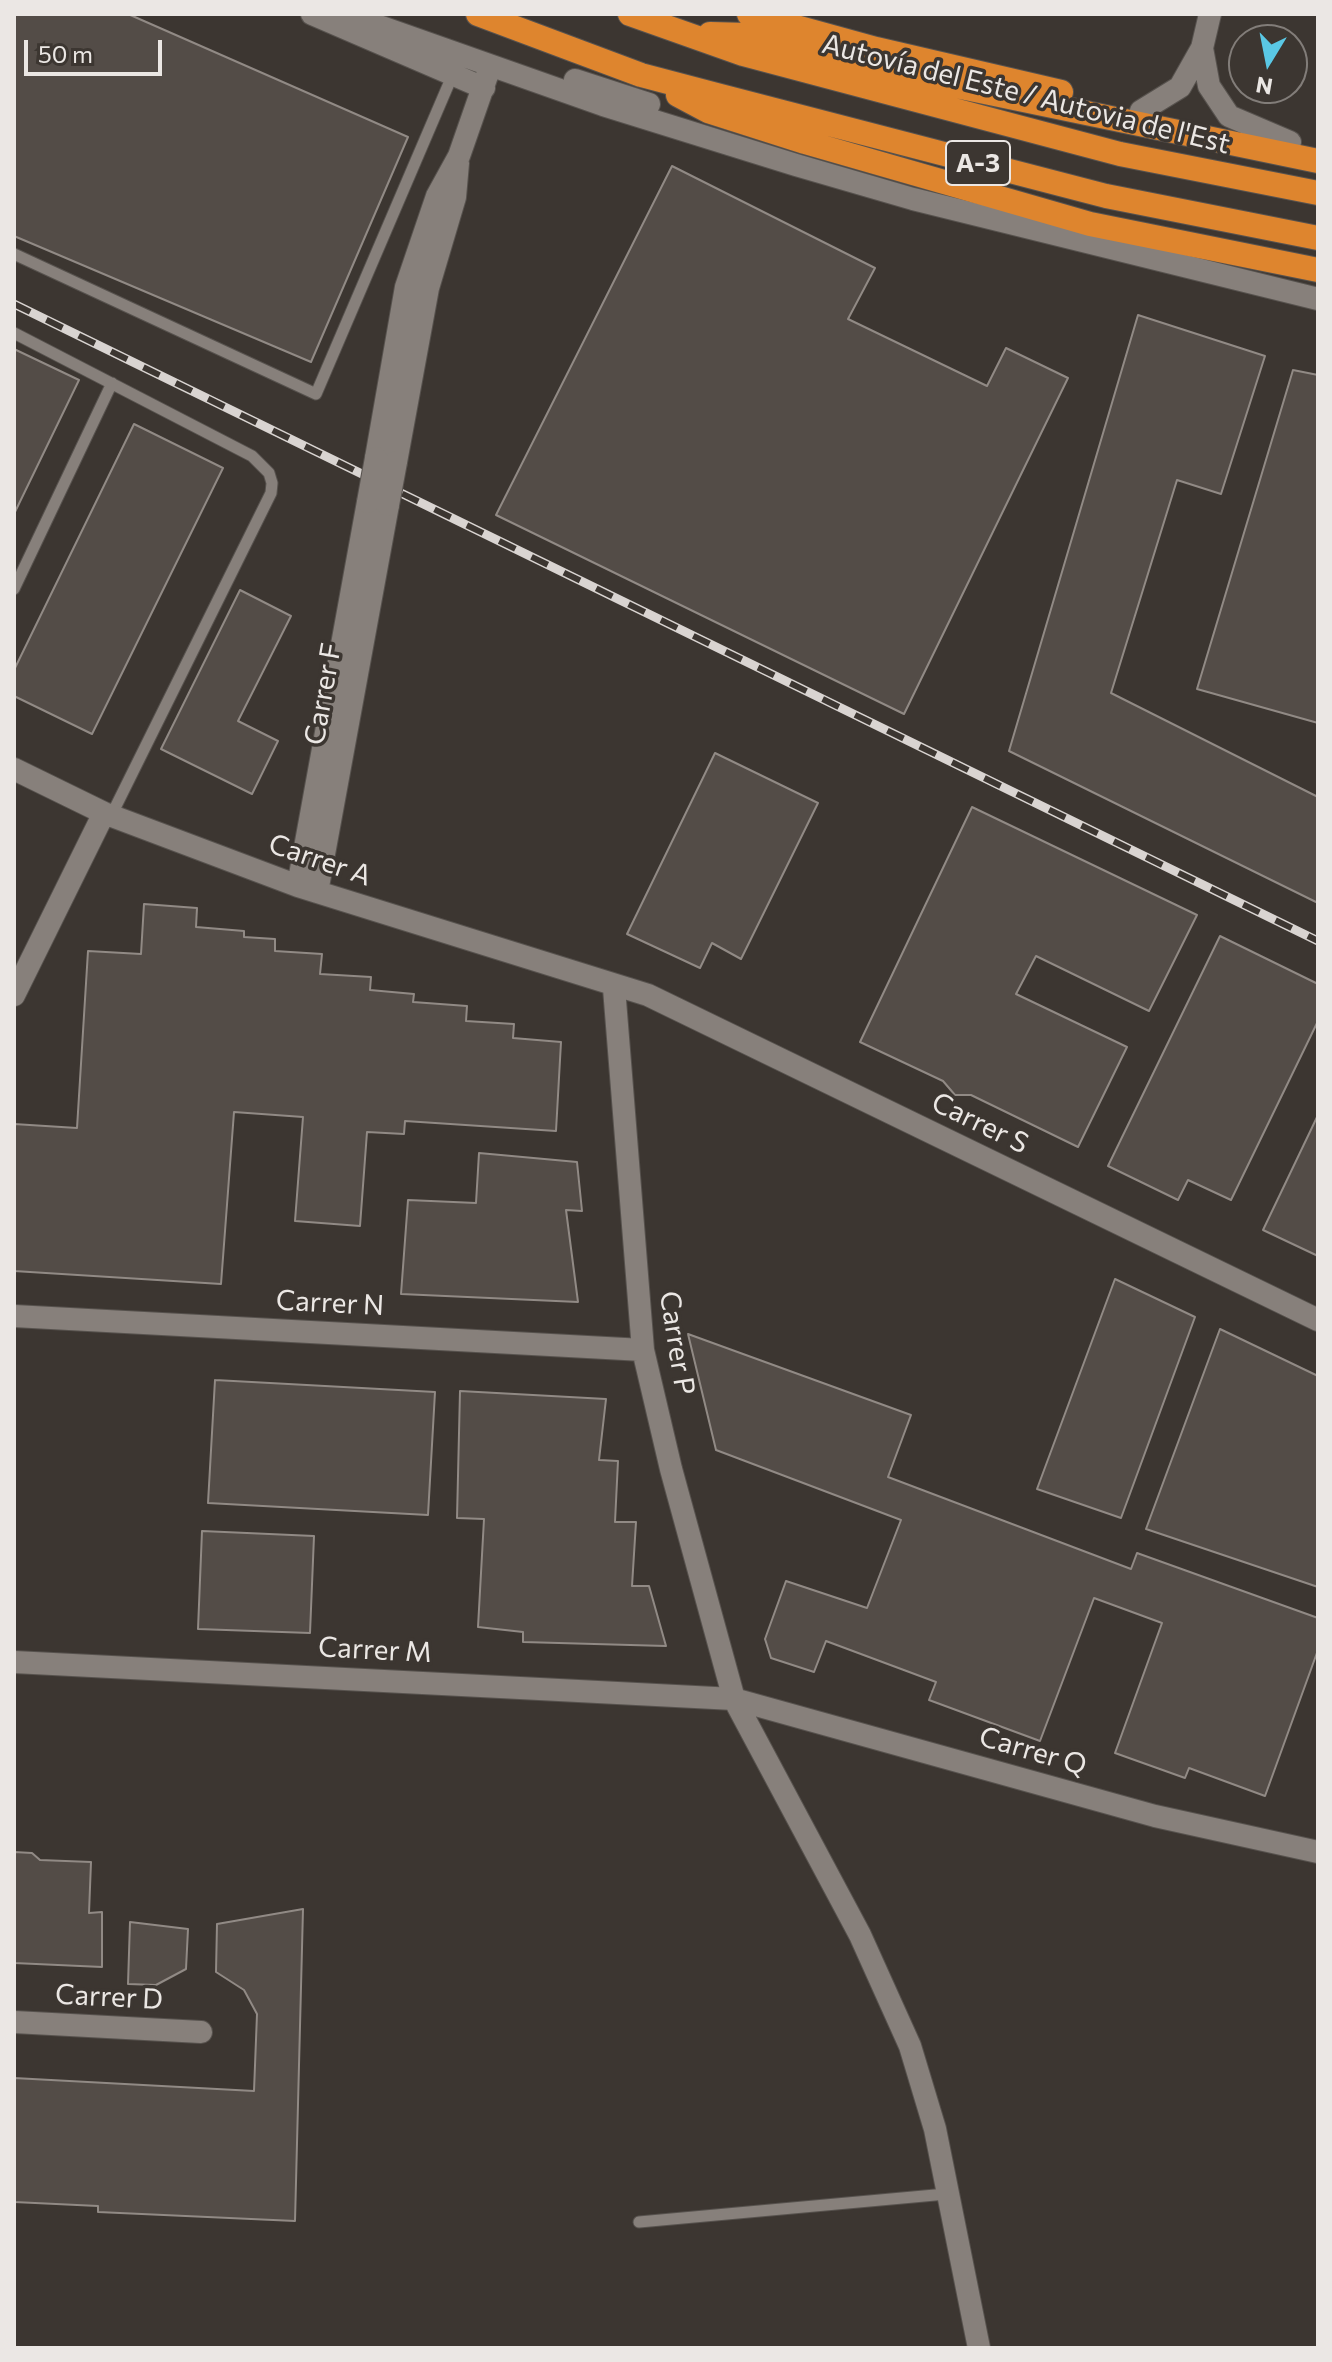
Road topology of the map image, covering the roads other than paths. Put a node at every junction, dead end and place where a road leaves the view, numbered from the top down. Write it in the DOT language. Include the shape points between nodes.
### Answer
graph roads {
  1 [pos="312,14"];
  2 [pos="345,14"];
  3 [pos="385,14"];
  4 [pos="478,14"];
  5 [pos="630,14"];
  6 [pos="749,14"];
  7 [pos="1210,14"];
  8 [pos="691,34"];
  9 [pos="1202,48"];
  10 [pos="453,74"];
  11 [pos="641,75"];
  12 [pos="487,78"];
  13 [pos="1141,111"];
  14 [pos="1290,142"];
  15 [pos="1318,149"];
  16 [pos="1318,161"];
  17 [pos="1318,193"];
  18 [pos="1090,224"];
  19 [pos="1318,238"];
  20 [pos="14,254"];
  21 [pos="1318,270"];
  22 [pos="1318,299"];
  23 [pos="14,333"];
  24 [pos="112,383"];
  25 [pos="14,589"];
  26 [pos="14,769"];
  27 [pos="108,814"];
  28 [pos="307,889"];
  29 [pos="614,988"];
  30 [pos="14,995"];
  31 [pos="14,1316"];
  32 [pos="1318,1320"];
  33 [pos="643,1350"];
  34 [pos="14,1662"];
  35 [pos="734,1699"];
  36 [pos="1318,1852"];
  37 [pos="14,2022"];
  38 [pos="201,2032"];
  39 [pos="946,2194"];
  40 [pos="639,2222"];
  41 [pos="979,2348"];
  1 -- 10 [label="street"];
  2 -- 12 [label="street"];
  3 -- 18 [label="street" via="801,152 1030,215"];
  4 -- 11 [label="highway, A-3"];
  5 -- 8 [label="highway, Autovía del Este / Autovia de l'Est / A-3"];
  6 -- 13 [label="highway"];
  7 -- 9 [label="street"];
  8 -- 16 [label="highway" via="747,35 874,69"];
  8 -- 17 [label="highway, Autovía del Este / Autovia de l'Est / A-3" via="743,54 1120,154"];
  9 -- 13 [label="street" via="1180,87"];
  9 -- 14 [label="street" via="1209,86 1229,116"];
  10 -- 12 [label="street"];
  10 -- 20 [label="lane" via="316,394"];
  11 -- 18 [label="highway" via="708,111"];
  11 -- 19 [label="highway, A-3" via="1106,196"];
  12 -- 22 [label="street" via="913,199"];
  12 -- 28 [label="street, Carrer F, bridge" via="459,156 455,197 386,460"];
  13 -- 14 [label="highway"];
  14 -- 15 [label="highway"];
  18 -- 21 [label="highway"];
  23 -- 24 [label="lane"];
  24 -- 25 [label="lane"];
  24 -- 27 [label="lane" via="252,456 272,483"];
  26 -- 27 [label="street, Carrer A"];
  27 -- 28 [label="street, Carrer A"];
  27 -- 30 [label="street"];
  28 -- 29 [label="street, Carrer A"];
  29 -- 32 [label="street, Carrer S" via="648,995"];
  29 -- 33 [label="street, Carrer P"];
  31 -- 33 [label="street, Carrer N"];
  33 -- 35 [label="street, Carrer P"];
  34 -- 35 [label="street, Carrer M"];
  35 -- 36 [label="street, Carrer Q" via="1155,1816"];
  35 -- 39 [label="street, Carrer P" via="860,1935 910,2046 935,2129"];
  37 -- 38 [label="street, Carrer D"];
  39 -- 40 [label="lane"];
  39 -- 41 [label="street, Carrer P"];
}
